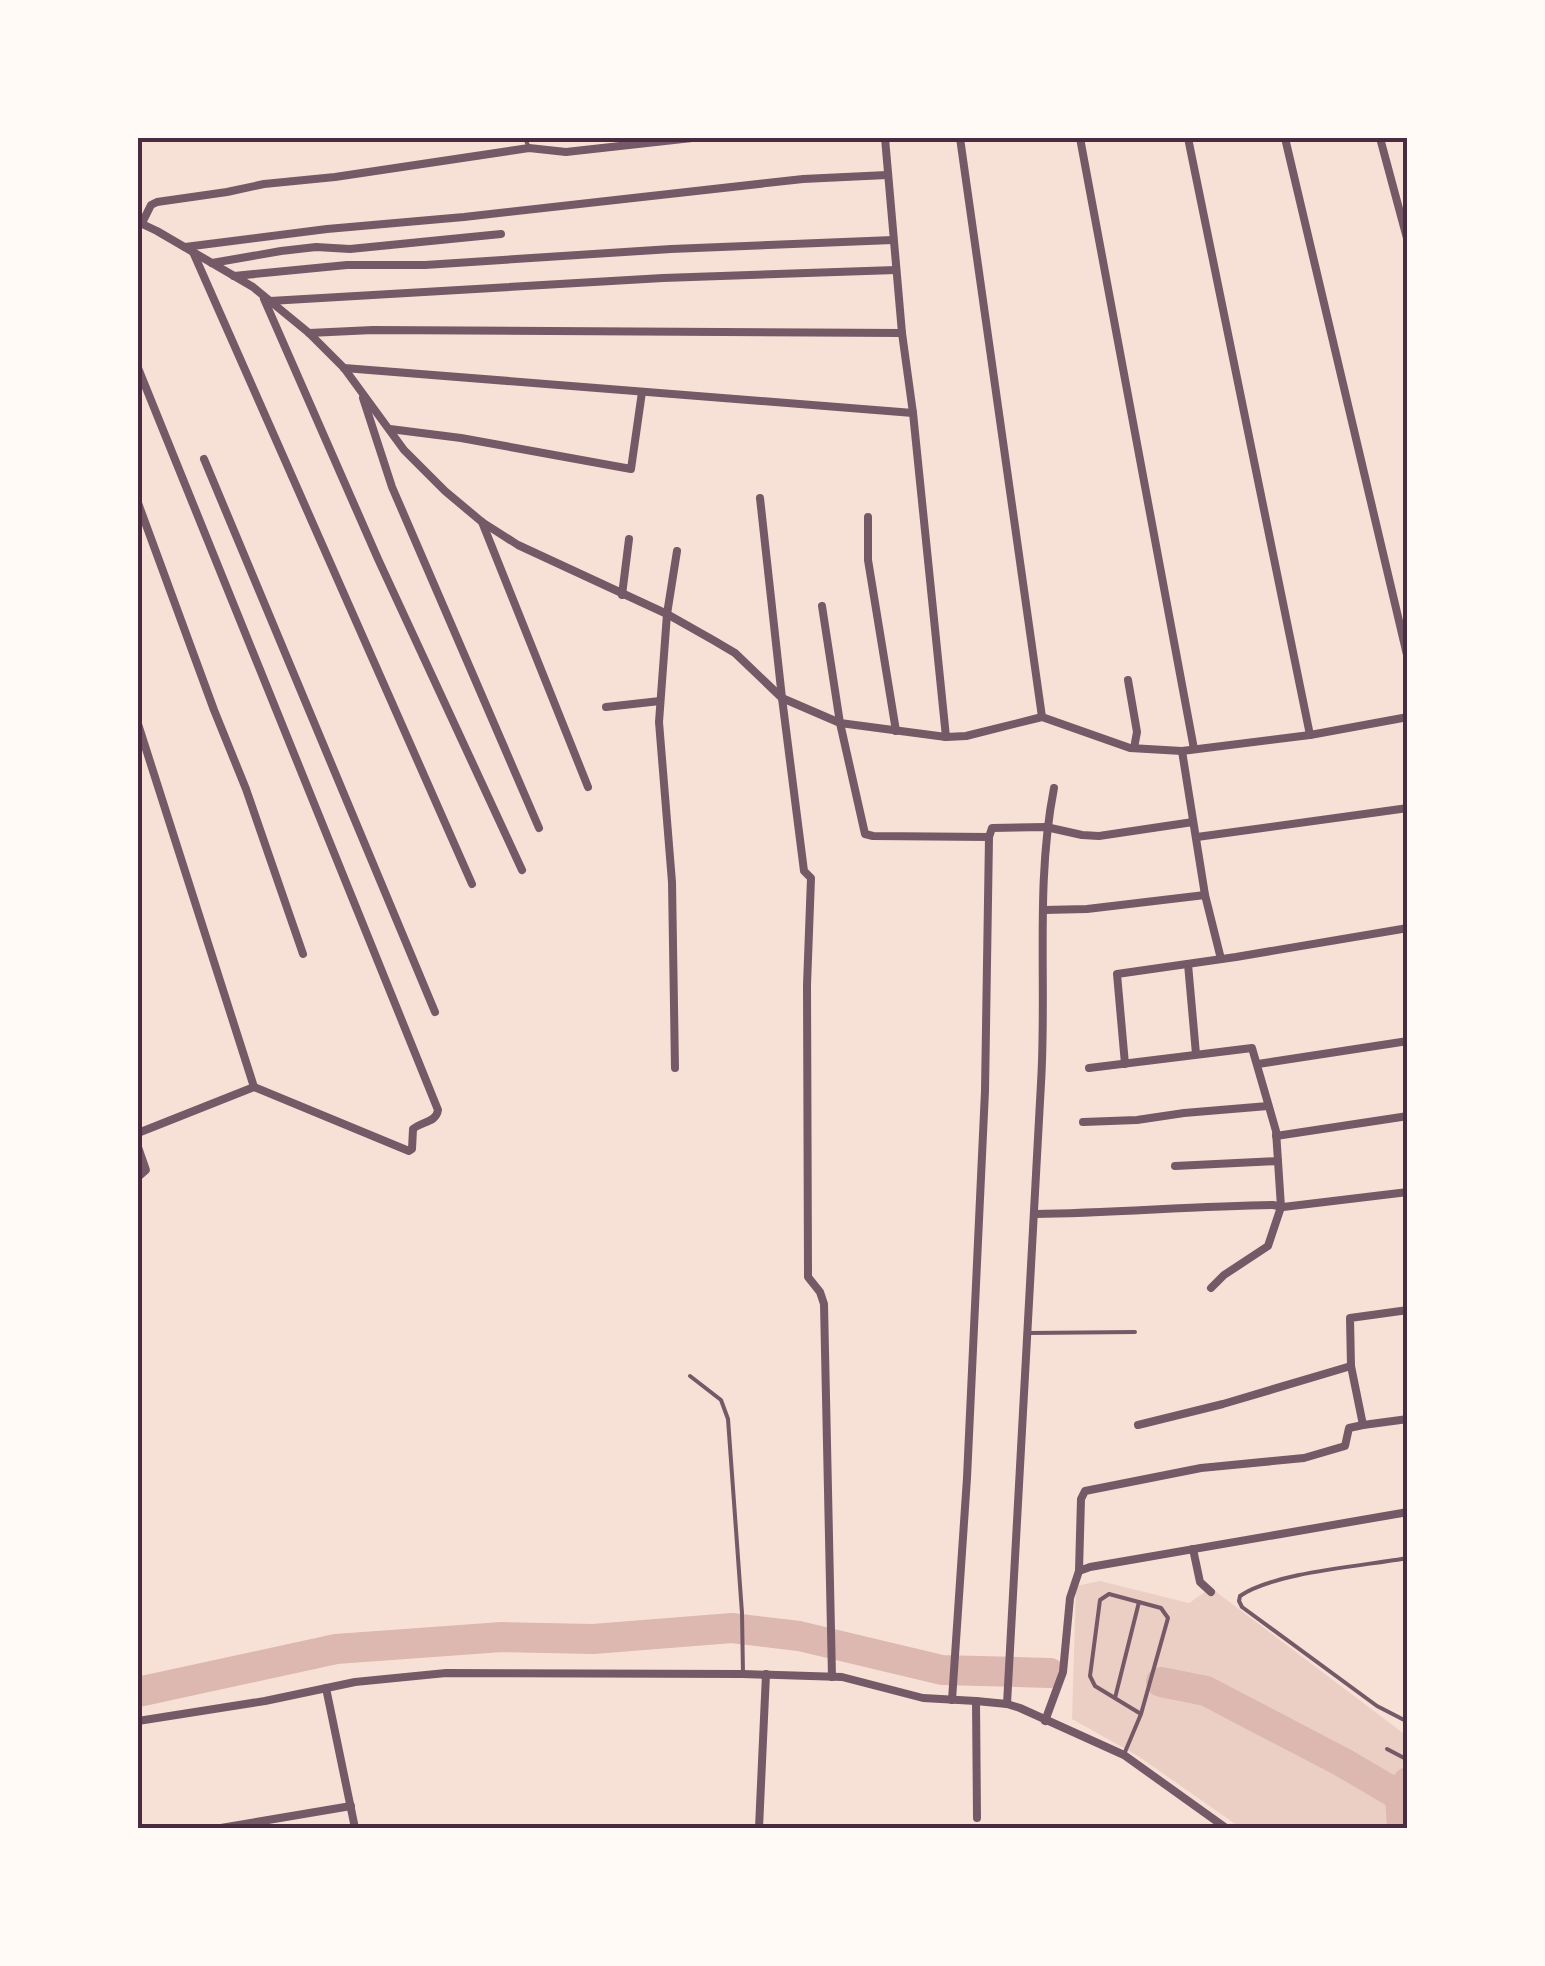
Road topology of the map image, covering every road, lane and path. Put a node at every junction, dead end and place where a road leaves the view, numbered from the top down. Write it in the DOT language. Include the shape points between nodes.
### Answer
graph roads {
  1 [pos="525,138"];
  2 [pos="692,138"];
  3 [pos="885,138"];
  4 [pos="960,138"];
  5 [pos="1080,138"];
  6 [pos="1188,138"];
  7 [pos="1285,138"];
  8 [pos="1382,138"];
  9 [pos="529,148"];
  10 [pos="887,176"];
  11 [pos="140,223"];
  12 [pos="1406,227"];
  13 [pos="501,234"];
  14 [pos="893,240"];
  15 [pos="1408,242"];
  16 [pos="189,250"];
  17 [pos="212,263"];
  18 [pos="896,270"];
  19 [pos="234,276"];
  20 [pos="266,298"];
  21 [pos="309,333"];
  22 [pos="902,333"];
  23 [pos="138,368"];
  24 [pos="344,368"];
  25 [pos="361,392"];
  26 [pos="642,392"];
  27 [pos="913,413"];
  28 [pos="390,429"];
  29 [pos="204,459"];
  30 [pos="760,498"];
  31 [pos="138,503"];
  32 [pos="868,517"];
  33 [pos="482,522"];
  34 [pos="630,539"];
  35 [pos="677,551"];
  36 [pos="622,594"];
  37 [pos="822,606"];
  38 [pos="668,614"];
  39 [pos="1408,659"];
  40 [pos="1128,680"];
  41 [pos="782,698"];
  42 [pos="660,702"];
  43 [pos="606,706"];
  44 [pos="1408,717"];
  45 [pos="1042,718"];
  46 [pos="840,723"];
  47 [pos="138,724"];
  48 [pos="896,730"];
  49 [pos="1310,735"];
  50 [pos="946,737"];
  51 [pos="1134,748"];
  52 [pos="1194,749"];
  53 [pos="1182,751"];
  54 [pos="588,787"];
  55 [pos="1054,788"];
  56 [pos="1408,808"];
  57 [pos="1193,822"];
  58 [pos="1046,827"];
  59 [pos="539,828"];
  60 [pos="990,836"];
  61 [pos="1197,837"];
  62 [pos="522,870"];
  63 [pos="472,884"];
  64 [pos="1206,895"];
  65 [pos="1044,910"];
  66 [pos="1408,928"];
  67 [pos="303,954"];
  68 [pos="1221,959"];
  69 [pos="1188,964"];
  70 [pos="435,1012"];
  71 [pos="1408,1041"];
  72 [pos="1196,1054"];
  73 [pos="1125,1064"];
  74 [pos="1258,1064"];
  75 [pos="675,1068"];
  76 [pos="1088,1068"];
  77 [pos="254,1087"];
  78 [pos="1268,1106"];
  79 [pos="1408,1116"];
  80 [pos="1083,1122"];
  81 [pos="138,1134"];
  82 [pos="1276,1136"];
  83 [pos="138,1146"];
  84 [pos="1278,1161"];
  85 [pos="1175,1166"];
  86 [pos="138,1177"];
  87 [pos="1408,1192"];
  88 [pos="1280,1207"];
  89 [pos="1035,1214"];
  90 [pos="1211,1288"];
  91 [pos="1408,1310"];
  92 [pos="1135,1332"];
  93 [pos="1028,1333"];
  94 [pos="1350,1366"];
  95 [pos="690,1376"];
  96 [pos="1408,1419"];
  97 [pos="1138,1425"];
  98 [pos="1362,1425"];
  99 [pos="1408,1512"];
  100 [pos="1192,1549"];
  101 [pos="1408,1558"];
  102 [pos="1079,1571"];
  103 [pos="1211,1592"];
  104 [pos="1139,1602"];
  105 [pos="743,1674"];
  106 [pos="766,1674"];
  107 [pos="832,1676"];
  108 [pos="326,1688"];
  109 [pos="1114,1698"];
  110 [pos="952,1700"];
  111 [pos="976,1701"];
  112 [pos="1008,1704"];
  113 [pos="1141,1714"];
  114 [pos="1045,1720"];
  115 [pos="138,1721"];
  116 [pos="1408,1722"];
  117 [pos="1387,1748"];
  118 [pos="1124,1754"];
  119 [pos="1406,1759"];
  120 [pos="351,1806"];
  121 [pos="977,1818"];
  122 [pos="221,1828"];
  123 [pos="354,1828"];
  124 [pos="760,1828"];
  125 [pos="1226,1828"];
  1 -- 9 [label="lane"];
  2 -- 9 [label="street" via="566,152"];
  3 -- 10 [label="street"];
  4 -- 45 [label="street"];
  5 -- 52 [label="street"];
  6 -- 49 [label="street"];
  7 -- 39 [label="street"];
  8 -- 12 [label="street"];
  9 -- 11 [label="street" via="168,200 152,206"];
  10 -- 14 [label="street"];
  10 -- 16 [label="street" via="328,229"];
  11 -- 16 [label="street"];
  12 -- 15 [label="street"];
  13 -- 17 [label="street" via="280,250"];
  14 -- 18 [label="street"];
  14 -- 19 [label="street"];
  16 -- 17 [label="street"];
  16 -- 63 [label="street"];
  17 -- 19 [label="street"];
  18 -- 20 [label="street"];
  18 -- 22 [label="street"];
  19 -- 20 [label="street"];
  20 -- 21 [label="street"];
  20 -- 62 [label="street"];
  21 -- 22 [label="street"];
  21 -- 24 [label="street"];
  22 -- 27 [label="street"];
  23 -- 77 [label="street" via="438,1110 432,1121 414,1128 409,1151"];
  24 -- 25 [label="street"];
  24 -- 26 [label="street"];
  25 -- 28 [label="street"];
  25 -- 59 [label="street" via="392,488"];
  26 -- 27 [label="street"];
  26 -- 28 [label="street" via="631,468"];
  27 -- 50 [label="street"];
  28 -- 33 [label="street"];
  29 -- 70 [label="street"];
  30 -- 41 [label="street"];
  31 -- 67 [label="street"];
  32 -- 48 [label="street" via="868,560"];
  33 -- 36 [label="street"];
  33 -- 54 [label="street"];
  34 -- 36 [label="street"];
  35 -- 38 [label="street"];
  36 -- 38 [label="street"];
  37 -- 46 [label="street"];
  38 -- 41 [label="street" via="735,653"];
  38 -- 42 [label="street"];
  40 -- 51 [label="street"];
  41 -- 46 [label="street"];
  41 -- 107 [label="street" via="807,874 808,1278 824,1304"];
  42 -- 43 [label="street"];
  42 -- 75 [label="street"];
  44 -- 49 [label="street"];
  45 -- 50 [label="street"];
  45 -- 51 [label="street"];
  46 -- 48 [label="street"];
  46 -- 60 [label="street" via="865,834"];
  47 -- 77 [label="street"];
  48 -- 50 [label="street"];
  49 -- 52 [label="street"];
  51 -- 53 [label="street"];
  52 -- 53 [label="street"];
  53 -- 57 [label="street"];
  55 -- 58 [label="street"];
  56 -- 61 [label="street"];
  57 -- 58 [label="street" via="1099,836"];
  57 -- 61 [label="street"];
  58 -- 60 [label="street" via="995,826"];
  58 -- 65 [label="street"];
  60 -- 110 [label="street" via="984,1111"];
  61 -- 64 [label="street"];
  64 -- 65 [label="street"];
  64 -- 68 [label="street"];
  65 -- 89 [label="street"];
  66 -- 68 [label="street"];
  68 -- 69 [label="street"];
  69 -- 72 [label="street"];
  69 -- 73 [label="street" via="1116,975"];
  71 -- 74 [label="street"];
  72 -- 73 [label="street"];
  72 -- 74 [label="street" via="1252,1048"];
  73 -- 76 [label="street"];
  74 -- 78 [label="street"];
  77 -- 81 [label="street"];
  78 -- 80 [label="street"];
  78 -- 82 [label="street"];
  79 -- 82 [label="street"];
  82 -- 84 [label="street"];
  83 -- 86 [label="street" via="146,1167"];
  84 -- 85 [label="street"];
  84 -- 88 [label="street"];
  87 -- 88 [label="street"];
  88 -- 89 [label="street"];
  88 -- 90 [label="street" via="1268,1246"];
  89 -- 93 [label="street"];
  91 -- 94 [label="street" via="1350,1318"];
  92 -- 93 [label="lane"];
  93 -- 112 [label="street"];
  94 -- 97 [label="street"];
  94 -- 98 [label="street"];
  95 -- 105 [label="lane" via="721,1400 728,1419"];
  96 -- 98 [label="street"];
  98 -- 102 [label="street" via="1348,1428 1345,1446 1304,1458 1202,1468 1085,1491"];
  99 -- 100 [label="street"];
  100 -- 102 [label="street"];
  100 -- 103 [label="street" via="1200,1582"];
  101 -- 116 [label="lane" via="1276,1580 1239,1601 1377,1706"];
  102 -- 114 [label="street" via="1063,1672"];
  104 -- 109 [label="lane"];
  104 -- 109 [label="lane" via="1109,1594 1100,1600 1090,1676"];
  104 -- 113 [label="lane" via="1161,1608 1168,1618"];
  105 -- 106 [label="street"];
  105 -- 108 [label="street" via="446,1673"];
  106 -- 107 [label="street"];
  106 -- 124 [label="street"];
  107 -- 110 [label="street"];
  108 -- 115 [label="street"];
  108 -- 120 [label="street"];
  109 -- 113 [label="lane"];
  110 -- 111 [label="street"];
  111 -- 112 [label="street"];
  111 -- 121 [label="street"];
  112 -- 114 [label="street"];
  113 -- 118 [label="lane"];
  114 -- 118 [label="street"];
  117 -- 119 [label="lane"];
  118 -- 125 [label="street"];
  120 -- 122 [label="street"];
  120 -- 123 [label="street"];
}
